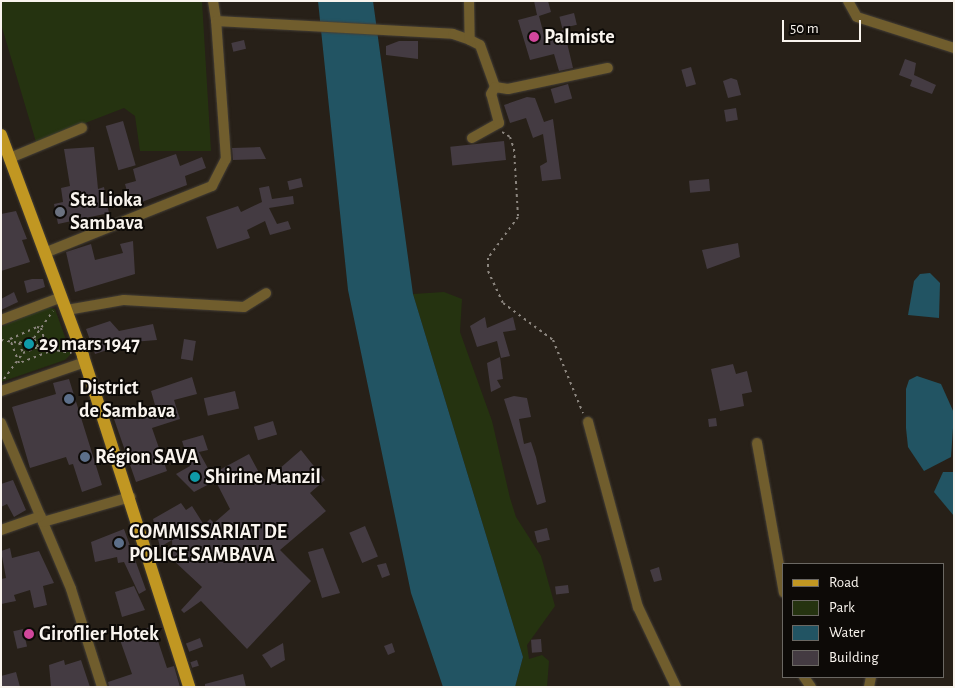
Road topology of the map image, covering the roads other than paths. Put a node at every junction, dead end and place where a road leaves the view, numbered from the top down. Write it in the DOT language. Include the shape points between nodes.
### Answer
graph roads {
  1 [pos="213,1"];
  2 [pos="469,1"];
  3 [pos="848,1"];
  4 [pos="216,21"];
  5 [pos="470,40"];
  6 [pos="954,48"];
  7 [pos="608,68"];
  8 [pos="495,87"];
  9 [pos="82,128"];
  10 [pos="1,135"];
  11 [pos="472,138"];
  12 [pos="10,158"];
  13 [pos="47,252"];
  14 [pos="266,293"];
  15 [pos="64,302"];
  16 [pos="1,320"];
  17 [pos="84,359"];
  18 [pos="1,391"];
  19 [pos="1,422"];
  20 [pos="588,422"];
  21 [pos="757,443"];
  22 [pos="130,497"];
  23 [pos="42,519"];
  24 [pos="1,530"];
  25 [pos="782,583"];
  26 [pos="102,687"];
  27 [pos="189,687"];
  28 [pos="676,687"];
  1 -- 4 [label="street"];
  2 -- 5 [label="street"];
  3 -- 6 [label="street" via="857,17"];
  4 -- 5 [label="street" via="316,25 380,33 453,34"];
  4 -- 13 [label="street" via="226,159 212,186"];
  5 -- 8 [label="street" via="480,45"];
  7 -- 8 [label="street" via="508,89"];
  8 -- 11 [label="street" via="491,94 499,123"];
  9 -- 12 [label="street"];
  10 -- 12 [label="main road"];
  12 -- 13 [label="main road"];
  13 -- 15 [label="main road"];
  14 -- 15 [label="street" via="244,308 124,300"];
  15 -- 16 [label="street"];
  15 -- 17 [label="main road"];
  17 -- 18 [label="street"];
  17 -- 22 [label="main road"];
  19 -- 23 [label="street"];
  20 -- 28 [label="street" via="638,607"];
  21 -- 25 [label="street"];
  22 -- 23 [label="street"];
  22 -- 27 [label="main road"];
  23 -- 24 [label="street"];
  23 -- 26 [label="street"];
}
